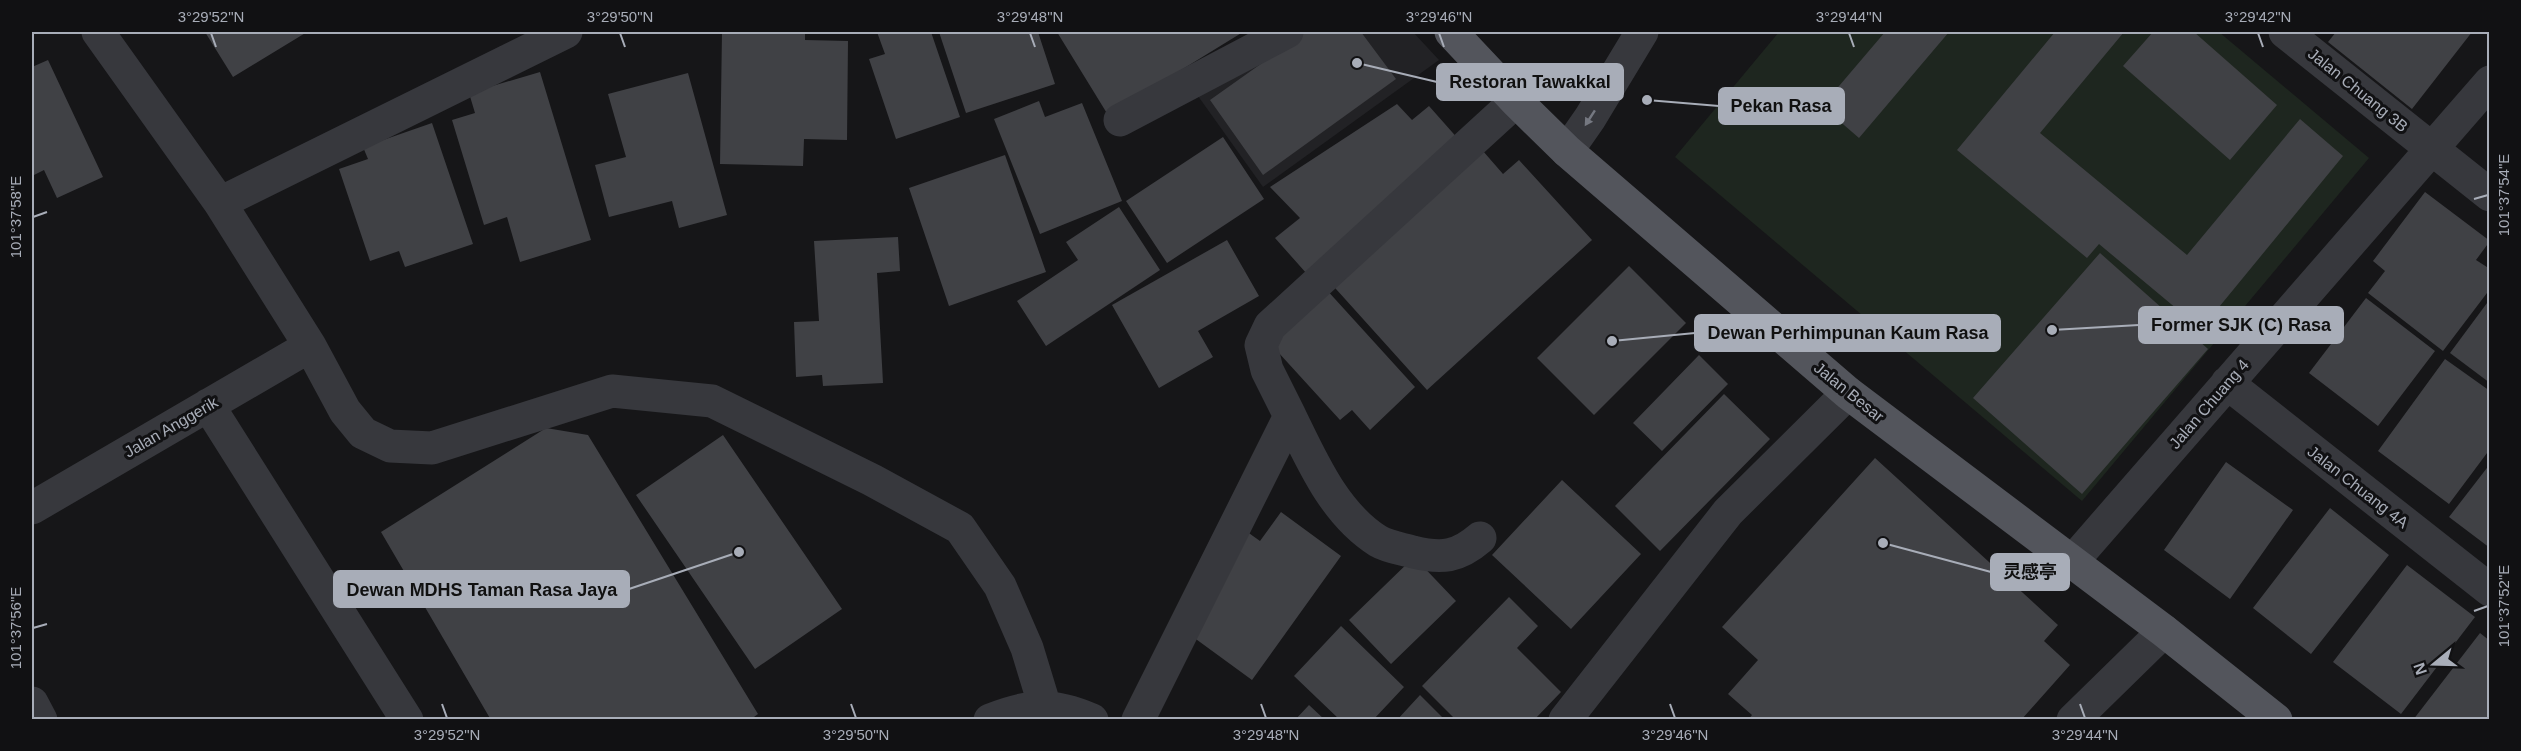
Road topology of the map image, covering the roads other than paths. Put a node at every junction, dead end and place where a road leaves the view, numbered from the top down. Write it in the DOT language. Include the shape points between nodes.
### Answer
graph roads {
  1 [pos="98,32"];
  2 [pos="566,32"];
  3 [pos="1287,32"];
  4 [pos="1451,32"];
  5 [pos="1642,32"];
  6 [pos="2285,32"];
  7 [pos="521,41"];
  8 [pos="2490,82"];
  9 [pos="1516,101"];
  10 [pos="1120,120"];
  11 [pos="2431,150"];
  12 [pos="1567,151"];
  13 [pos="2490,195"];
  14 [pos="220,203"];
  15 [pos="310,346"];
  16 [pos="2227,383"];
  17 [pos="1848,393"];
  18 [pos="208,405"];
  19 [pos="1290,416"];
  20 [pos="32,508"];
  21 [pos="1480,537"];
  22 [pos="2071,563"];
  23 [pos="2490,590"];
  24 [pos="2164,631"];
  25 [pos="32,703"];
  26 [pos="1046,706"];
  27 [pos="40,720"];
  28 [pos="407,720"];
  29 [pos="990,720"];
  30 [pos="1092,720"];
  31 [pos="1138,720"];
  32 [pos="1565,720"];
  33 [pos="2073,720"];
  34 [pos="2276,720"];
  1 -- 14 [label="street"];
  2 -- 7 [label="street"];
  3 -- 10 [label="street"];
  4 -- 9 [label="main road, Jalan Besar"];
  5 -- 12 [label="street, one-way"];
  6 -- 11 [label="street, Jalan Chuang 3B"];
  7 -- 14 [label="street"];
  8 -- 11 [label="street, Jalan Chuang 4"];
  9 -- 12 [label="main road, Jalan Besar"];
  9 -- 19 [label="street" via="1270,326 1262,345 1267,370"];
  11 -- 13 [label="street, Jalan Chuang 3B"];
  11 -- 16 [label="street, Jalan Chuang 4"];
  12 -- 17 [label="main road, Jalan Besar"];
  14 -- 15 [label="street"];
  15 -- 18 [label="street, Jalan Anggerik"];
  15 -- 26 [label="street" via="345,411 363,433 390,446 432,448 612,391 712,400 960,528 1000,586 1027,648"];
  16 -- 22 [label="street, Jalan Chuang 4"];
  16 -- 23 [label="street, Jalan Chuang 4A"];
  17 -- 22 [label="main road, Jalan Besar"];
  17 -- 32 [label="street" via="1728,512"];
  18 -- 20 [label="street, Jalan Anggerik"];
  18 -- 28 [label="street"];
  19 -- 21 [label="street" via="1318,474 1349,517 1380,543 1434,557 1464,551"];
  19 -- 31 [label="street"];
  22 -- 24 [label="main road, Jalan Besar"];
  24 -- 33 [label="street"];
  24 -- 34 [label="main road, Jalan Besar"];
  25 -- 27 [label="street"];
  26 -- 29 [label="street" via="1017,709"];
  26 -- 30 [label="street"];
}
